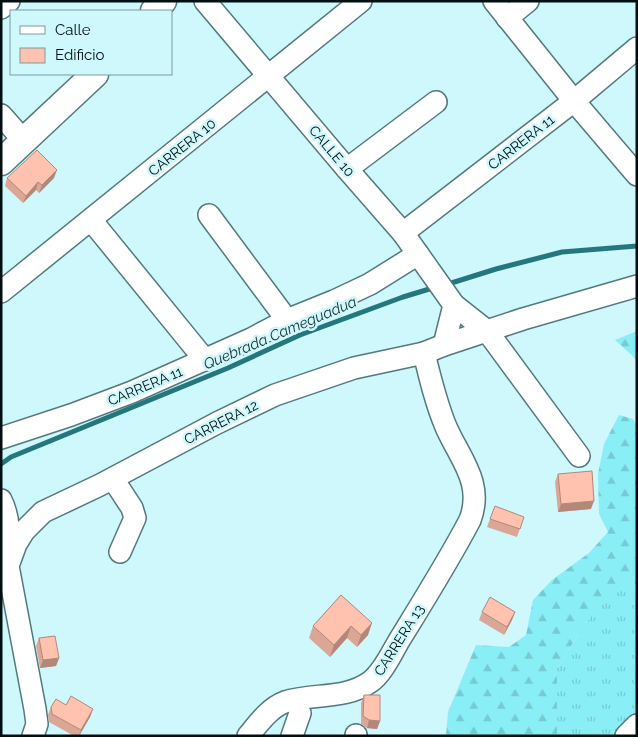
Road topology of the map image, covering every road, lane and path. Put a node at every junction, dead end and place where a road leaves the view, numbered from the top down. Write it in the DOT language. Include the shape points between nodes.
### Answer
graph roads {
  1 [pos="9,1"];
  2 [pos="205,1"];
  3 [pos="361,1"];
  4 [pos="494,1"];
  5 [pos="528,1"];
  6 [pos="1,8"];
  7 [pos="507,18"];
  8 [pos="637,48"];
  9 [pos="94,75"];
  10 [pos="269,77"];
  11 [pos="574,101"];
  12 [pos="436,102"];
  13 [pos="1,115"];
  14 [pos="24,141"];
  15 [pos="1,162"];
  16 [pos="346,169"];
  17 [pos="637,175"];
  18 [pos="209,215"];
  19 [pos="91,220"];
  20 [pos="403,233"];
  21 [pos="418,254"];
  22 [pos="637,286"];
  23 [pos="1,292"];
  24 [pos="450,299"];
  25 [pos="287,320"];
  26 [pos="487,331"];
  27 [pos="444,345"];
  28 [pos="424,353"];
  29 [pos="205,360"];
  30 [pos="1,438"];
  31 [pos="579,456"];
  32 [pos="112,479"];
  33 [pos="1,500"];
  34 [pos="120,552"];
  35 [pos="8,566"];
  36 [pos="300,713"];
  37 [pos="637,725"];
  38 [pos="33,736"];
  39 [pos="248,736"];
  40 [pos="292,736"];
  41 [pos="626,736"];
  1 -- 6 [label="street"];
  2 -- 10 [label="street, CALLE 10"];
  3 -- 10 [label="street, CARRERA 10"];
  4 -- 7 [label="street"];
  5 -- 7 [label="street"];
  7 -- 11 [label="street"];
  8 -- 11 [label="street, CARRERA 11"];
  9 -- 14 [label="main road"];
  10 -- 16 [label="street, CALLE 10"];
  10 -- 19 [label="street, CARRERA 10"];
  11 -- 17 [label="street"];
  11 -- 20 [label="street, CARRERA 11"];
  12 -- 16 [label="street"];
  13 -- 14 [label="street"];
  14 -- 15 [label="main road"];
  16 -- 20 [label="street, CALLE 10"];
  18 -- 25 [label="street"];
  19 -- 23 [label="street, CARRERA 10"];
  19 -- 29 [label="street"];
  20 -- 21 [label="street, CALLE 10"];
  21 -- 24 [label="street, CALLE 10"];
  21 -- 25 [label="street, CARRERA 11" via="370,284"];
  22 -- 26 [label="street, CARRERA 12"];
  24 -- 26 [label="street, CALLE 10"];
  24 -- 27 [label="street"];
  25 -- 29 [label="street, CARRERA 11"];
  26 -- 27 [label="street, CARRERA 12"];
  26 -- 31 [label="street, CALLE 10"];
  27 -- 28 [label="street, CARRERA 12"];
  28 -- 32 [label="street, CARRERA 12" via="354,368 275,395"];
  28 -- 39 [label="street, CARRERA 13" via="435,397 474,487 475,500 470,520 386,663 372,681 346,693 283,703 263,718"];
  29 -- 30 [label="street, CARRERA 11" via="132,392"];
  32 -- 34 [label="street" via="135,518"];
  32 -- 35 [label="street, CARRERA 12" via="43,512 24,531"];
  33 -- 35 [label="street" via="8,524"];
  35 -- 38 [label="street" via="35,710"];
  36 -- 40 [label="street"];
  37 -- 41 [label="street"];
}
